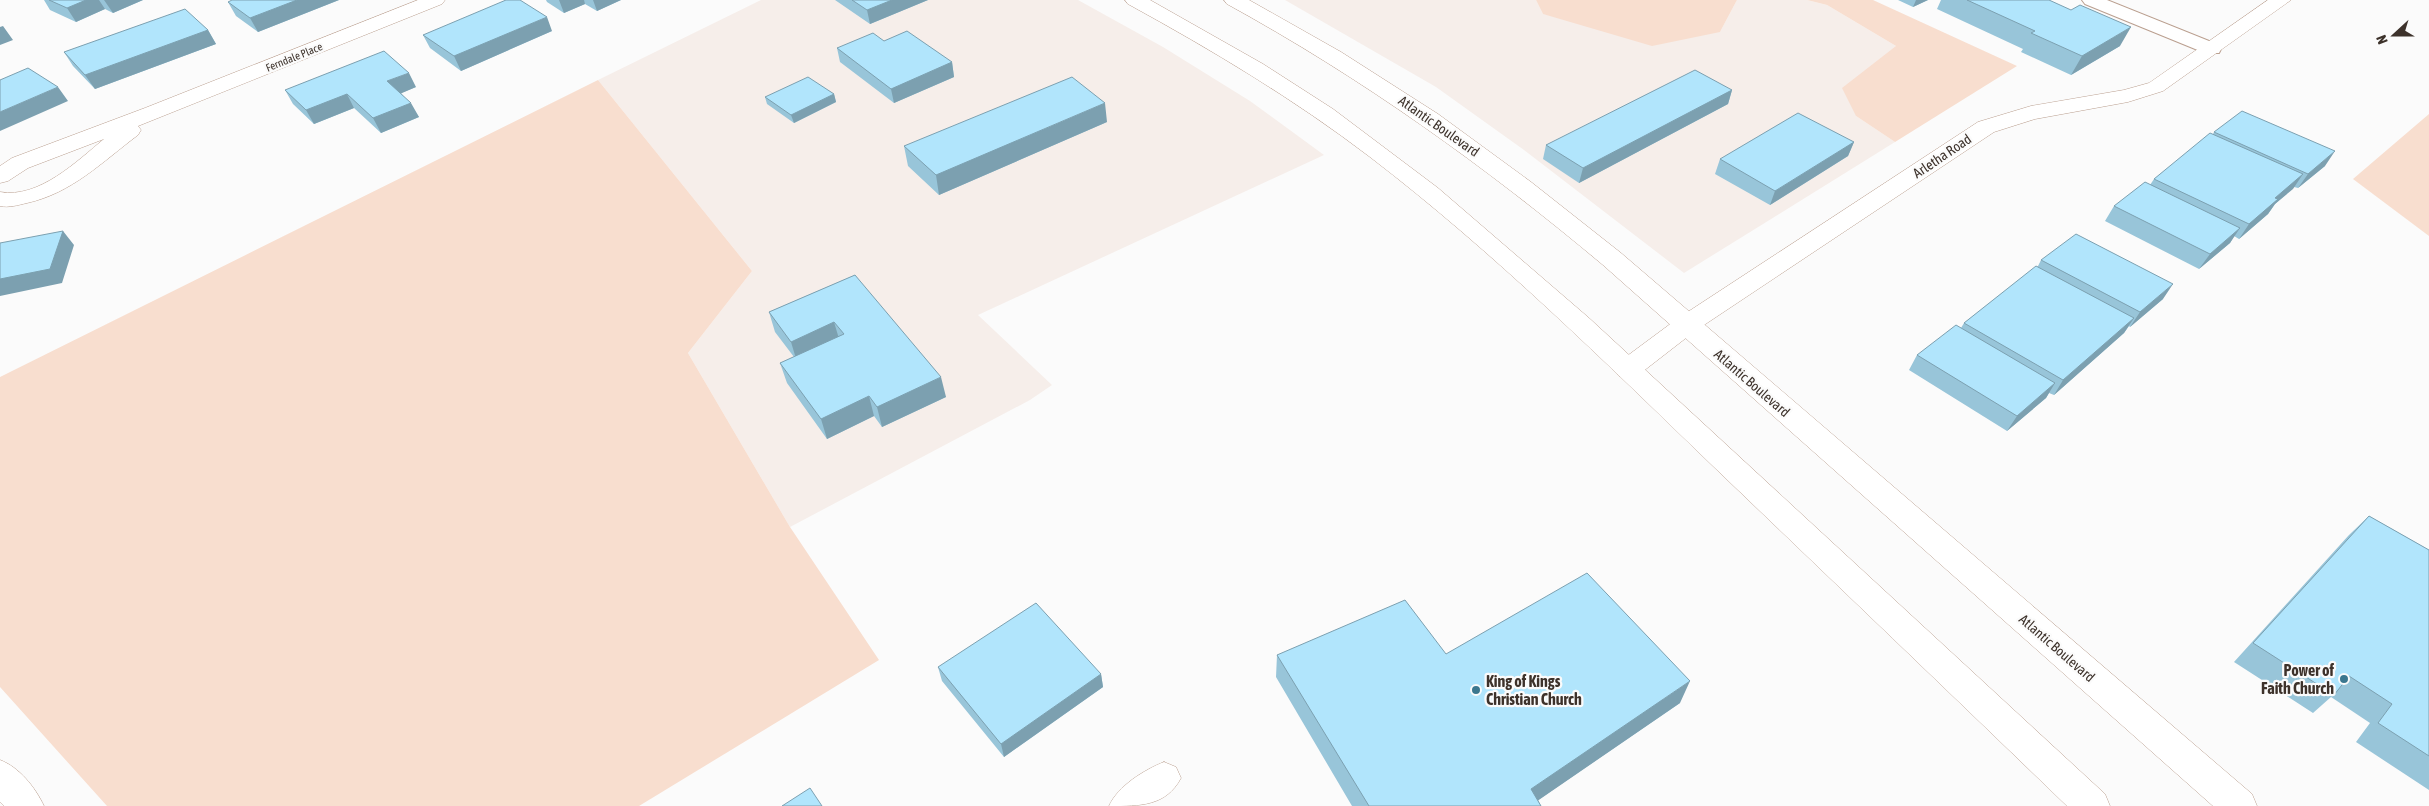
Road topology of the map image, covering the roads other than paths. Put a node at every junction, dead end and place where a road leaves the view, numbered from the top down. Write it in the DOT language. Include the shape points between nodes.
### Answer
graph roads {
  1 [pos="435,0"];
  2 [pos="1135,0"];
  3 [pos="1234,0"];
  4 [pos="2091,0"];
  5 [pos="2141,0"];
  6 [pos="2281,0"];
  7 [pos="2121,12"];
  8 [pos="2212,49"];
  9 [pos="153,113"];
  10 [pos="0,176"];
  11 [pos="0,199"];
  12 [pos="1686,325"];
  13 [pos="1628,370"];
  14 [pos="0,776"];
  15 [pos="1164,778"];
  16 [pos="26,806"];
  17 [pos="1127,806"];
  18 [pos="2092,806"];
  19 [pos="2239,806"];
  1 -- 9 [label="main road, Ferndale Place"];
  2 -- 13 [label="main road" via="1255,69 1325,114 1418,184"];
  3 -- 12 [label="main road, Atlantic Boulevard" via="1338,60 1461,140 1541,199"];
  4 -- 7 [label="lane"];
  5 -- 7 [label="lane"];
  6 -- 8 [label="main road, Arletha Road"];
  7 -- 8 [label="lane"];
  8 -- 12 [label="main road, Arletha Road" via="2156,87 2128,96 2031,113 1986,127"];
  9 -- 10 [label="main road, Ferndale Place" via="20,164"];
  9 -- 11 [label="main road, Ferndale Place" via="64,183 34,196"];
  12 -- 13 [label="main road, Arletha Road"];
  12 -- 19 [label="main road, Atlantic Boulevard"];
  13 -- 18 [label="main road"];
  14 -- 16 [label="main road"];
  15 -- 17 [label="main road"];
}
